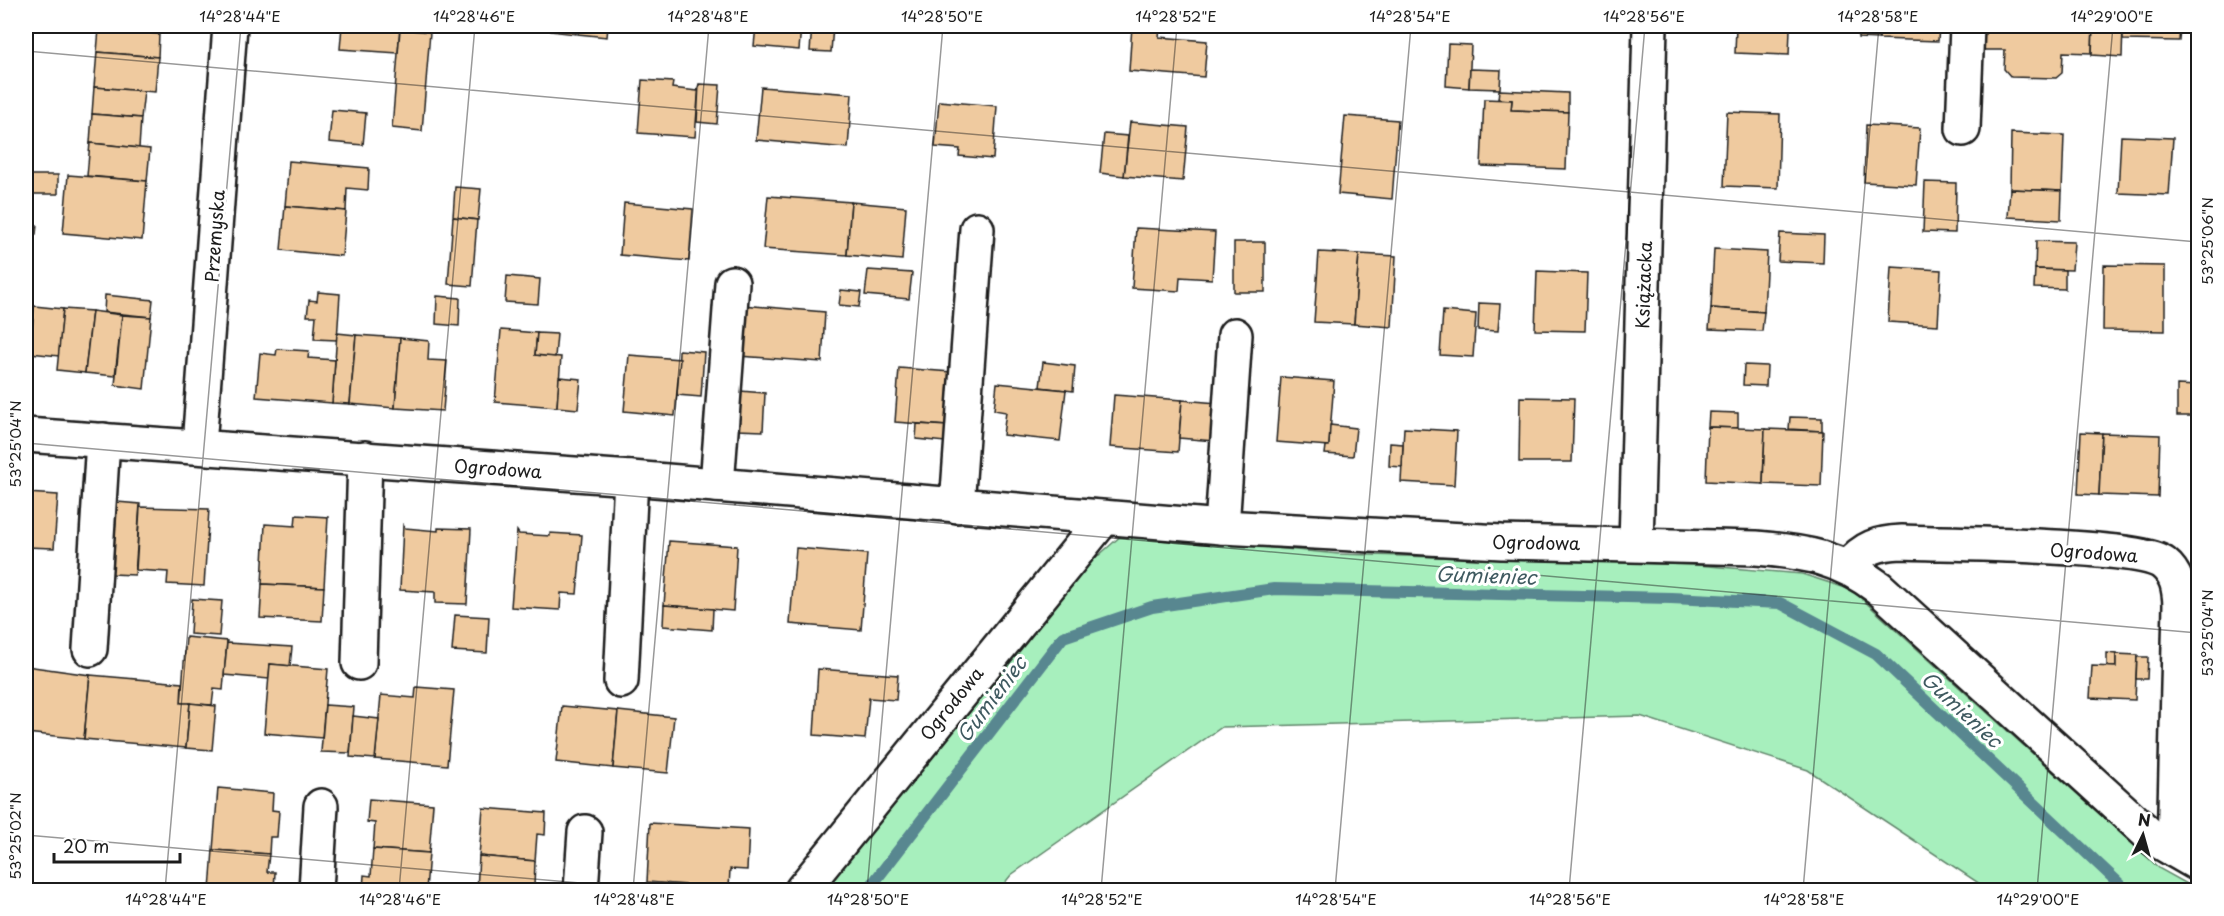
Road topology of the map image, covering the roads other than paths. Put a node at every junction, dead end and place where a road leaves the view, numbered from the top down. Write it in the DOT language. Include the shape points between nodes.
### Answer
graph roads {
  1 [pos="230,26"];
  2 [pos="1650,26"];
  3 [pos="1967,26"];
  4 [pos="1963,129"];
  5 [pos="976,229"];
  6 [pos="732,283"];
  7 [pos="1235,335"];
  8 [pos="26,435"];
  9 [pos="104,440"];
  10 [pos="199,446"];
  11 [pos="365,458"];
  12 [pos="631,478"];
  13 [pos="717,485"];
  14 [pos="957,506"];
  15 [pos="1104,518"];
  16 [pos="1222,527"];
  17 [pos="1636,544"];
  18 [pos="1848,567"];
  19 [pos="90,649"];
  20 [pos="360,663"];
  21 [pos="621,681"];
  22 [pos="321,806"];
  23 [pos="585,832"];
  24 [pos="2186,857"];
  25 [pos="316,891"];
  26 [pos="581,891"];
  27 [pos="802,891"];
  1 -- 10 [label="street, Przemyska"];
  2 -- 17 [label="street, Książacka"];
  3 -- 4 [label="street"];
  5 -- 14 [label="street"];
  6 -- 13 [label="street"];
  7 -- 16 [label="street"];
  8 -- 9 [label="street, Ogrodowa"];
  9 -- 10 [label="street, Ogrodowa"];
  9 -- 19 [label="street"];
  10 -- 11 [label="street, Ogrodowa"];
  11 -- 12 [label="street, Ogrodowa"];
  11 -- 20 [label="street"];
  12 -- 13 [label="street, Ogrodowa"];
  12 -- 21 [label="street"];
  13 -- 14 [label="street, Ogrodowa"];
  14 -- 15 [label="street, Ogrodowa"];
  15 -- 16 [label="street, Ogrodowa"];
  15 -- 27 [label="street, Ogrodowa"];
  16 -- 17 [label="street, Ogrodowa" via="1404,538"];
  17 -- 18 [label="street, Ogrodowa" via="1800,552"];
  18 -- 24 [label="street, Ogrodowa" via="1879,588 2153,838"];
  18 -- 24 [label="street, Ogrodowa" via="1866,548 1902,542 2125,552 2162,562 2176,579 2180,604"];
  22 -- 25 [label="street"];
  23 -- 26 [label="street"];
}
